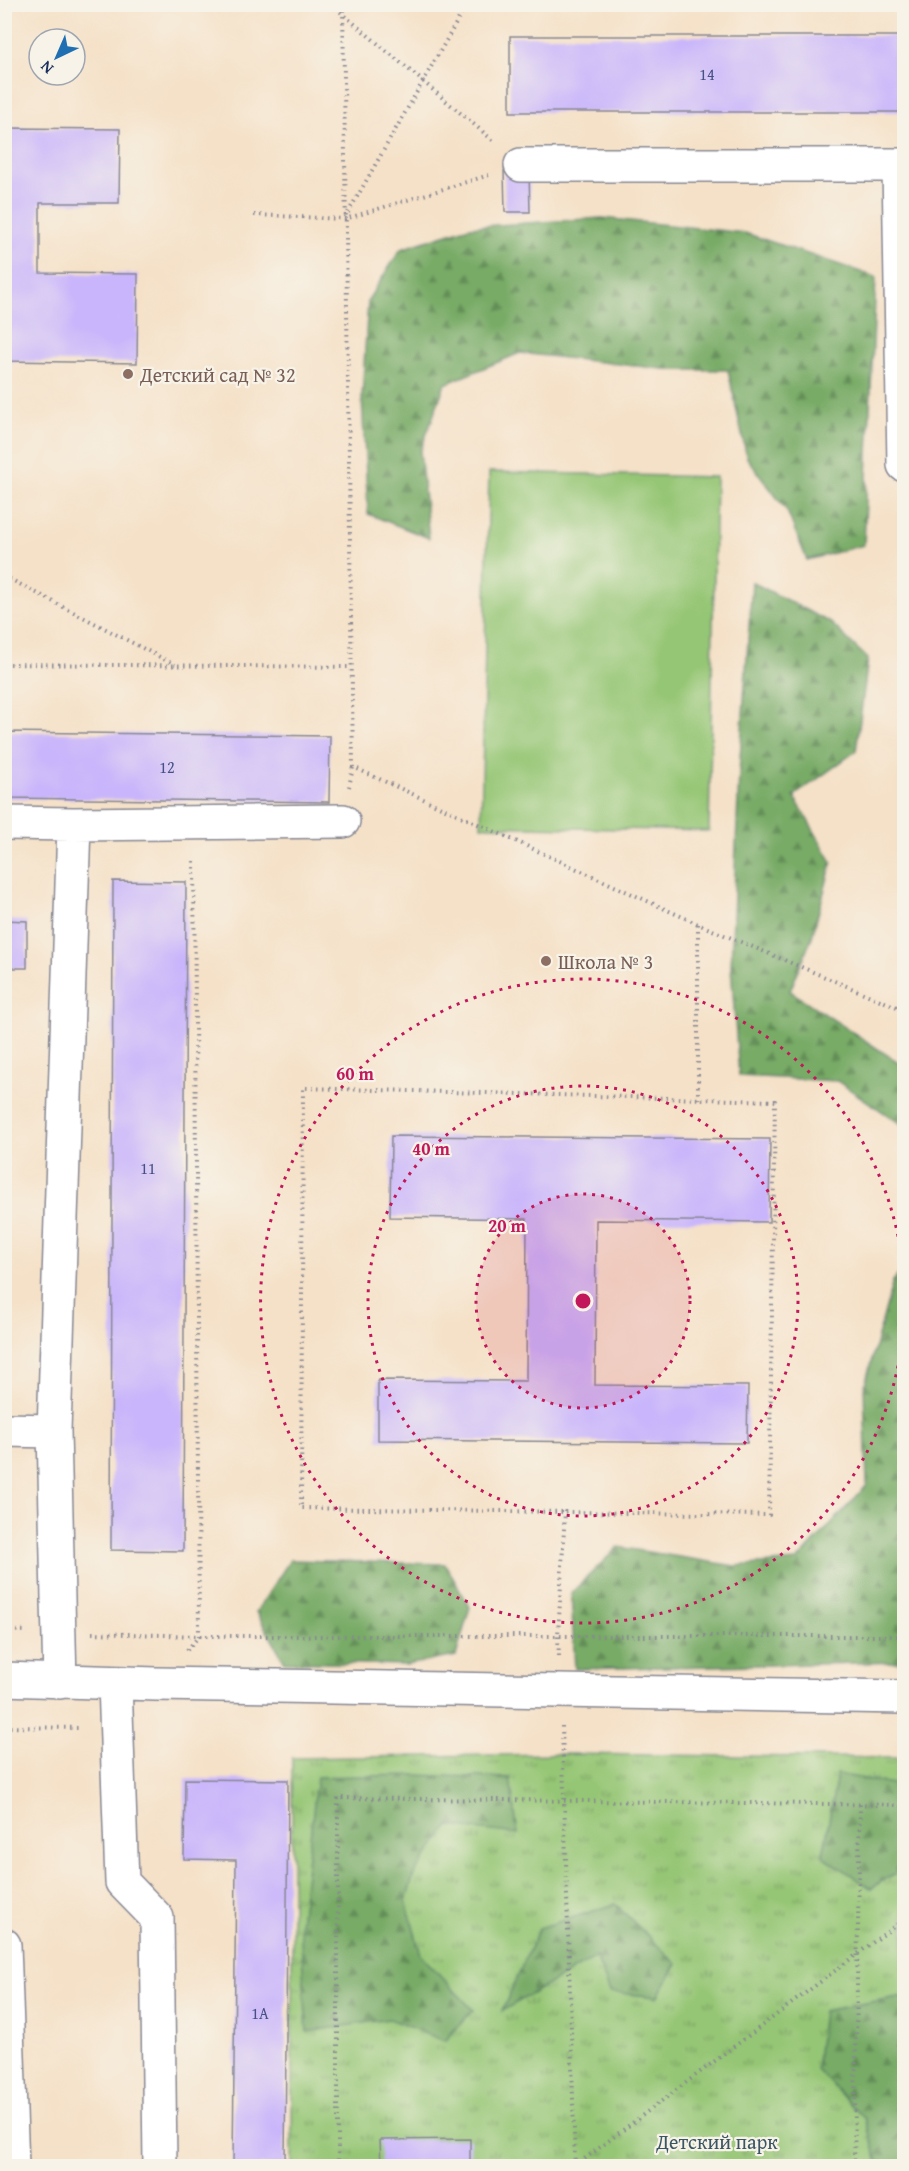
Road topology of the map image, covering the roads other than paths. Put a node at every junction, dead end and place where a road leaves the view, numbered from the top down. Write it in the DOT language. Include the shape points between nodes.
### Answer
graph roads {
  1 [pos="521,165"];
  2 [pos="902,165"];
  3 [pos="904,465"];
  4 [pos="343,821"];
  5 [pos="4,822"];
  6 [pos="74,824"];
  7 [pos="4,1430"];
  8 [pos="54,1431"];
  9 [pos="4,1679"];
  10 [pos="60,1682"];
  11 [pos="115,1683"];
  12 [pos="904,1697"];
  13 [pos="4,1945"];
  14 [pos="12,2166"];
  15 [pos="160,2166"];
  1 -- 2 [label="street"];
  2 -- 3 [label="street"];
  4 -- 6 [label="street"];
  5 -- 6 [label="street"];
  6 -- 8 [label="street"];
  7 -- 8 [label="street"];
  8 -- 10 [label="street"];
  9 -- 10 [label="street"];
  10 -- 11 [label="street"];
  11 -- 12 [label="street"];
  11 -- 15 [label="street" via="122,1882 157,1918"];
  13 -- 14 [label="street"];
}
